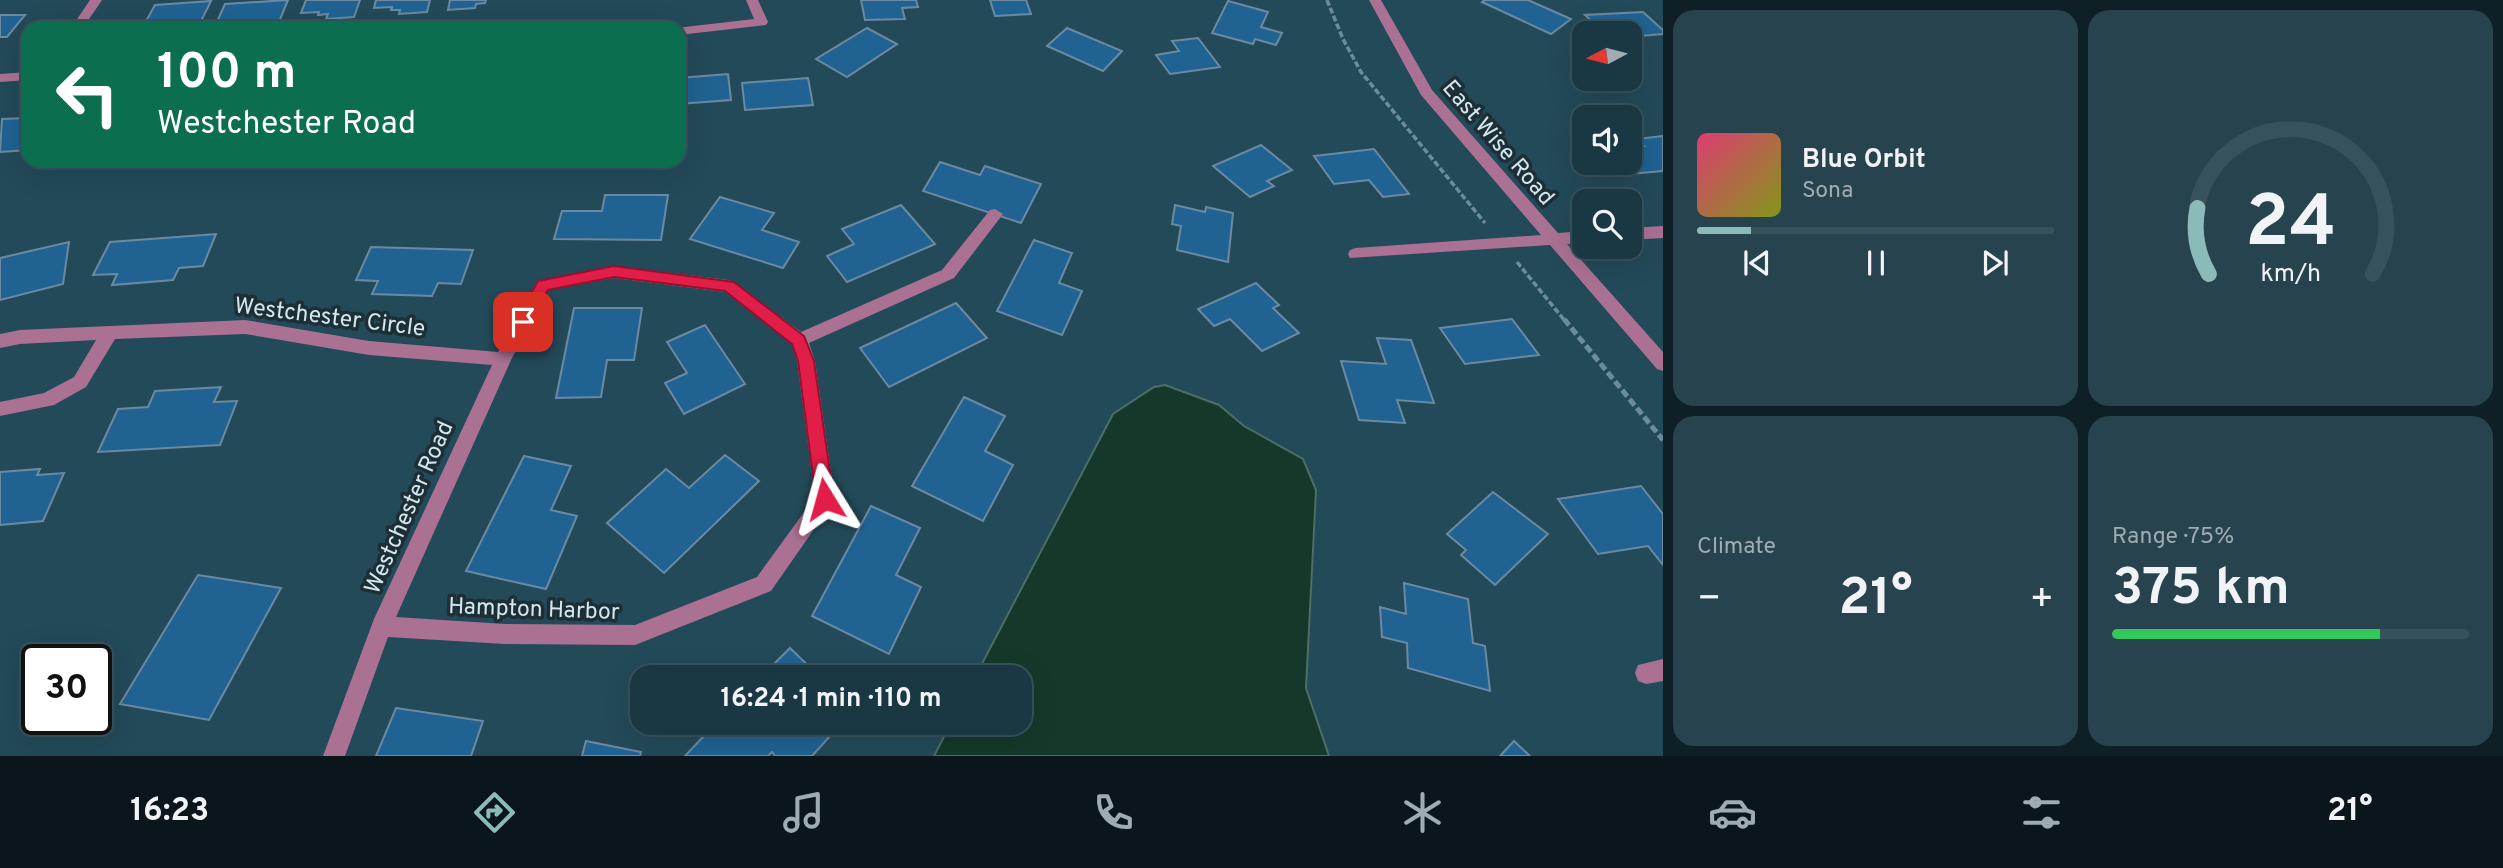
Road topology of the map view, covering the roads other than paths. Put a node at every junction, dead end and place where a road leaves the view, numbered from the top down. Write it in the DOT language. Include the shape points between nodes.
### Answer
graph roads {
  1 [pos="96,0"];
  2 [pos="752,0"];
  3 [pos="1375,0"];
  4 [pos="82,21"];
  5 [pos="686,30"];
  6 [pos="21,76"];
  7 [pos="0,78"];
  8 [pos="995,214"];
  9 [pos="1663,232"];
  10 [pos="1642,233"];
  11 [pos="1572,238"];
  12 [pos="1553,240"];
  13 [pos="1356,254"];
  14 [pos="109,334"];
  15 [pos="799,340"];
  16 [pos="0,341"];
  17 [pos="503,359"];
  18 [pos="1663,364"];
  19 [pos="0,409"];
  20 [pos="381,626"];
  21 [pos="334,756"];
  1 -- 4 [label="street"];
  2 -- 5 [label="street" via="762,22"];
  3 -- 12 [label="street, East Wise Road" via="1426,93"];
  6 -- 7 [label="street"];
  8 -- 15 [label="street" via="948,274"];
  9 -- 10 [label="street"];
  11 -- 12 [label="street"];
  12 -- 13 [label="street"];
  12 -- 18 [label="street, East Wise Road"];
  14 -- 16 [label="street, Westchester Circle"];
  14 -- 17 [label="street, Westchester Circle" via="246,327 369,348"];
  14 -- 19 [label="street" via="80,382 48,400"];
  15 -- 17 [label="street, Westchester Road" via="729,286 614,272 543,285"];
  15 -- 20 [label="street, Hampton Harbor" via="806,361 825,499 764,584 635,635 505,634"];
  17 -- 20 [label="street, Westchester Road"];
  20 -- 21 [label="street, Westchester Road"];
}
